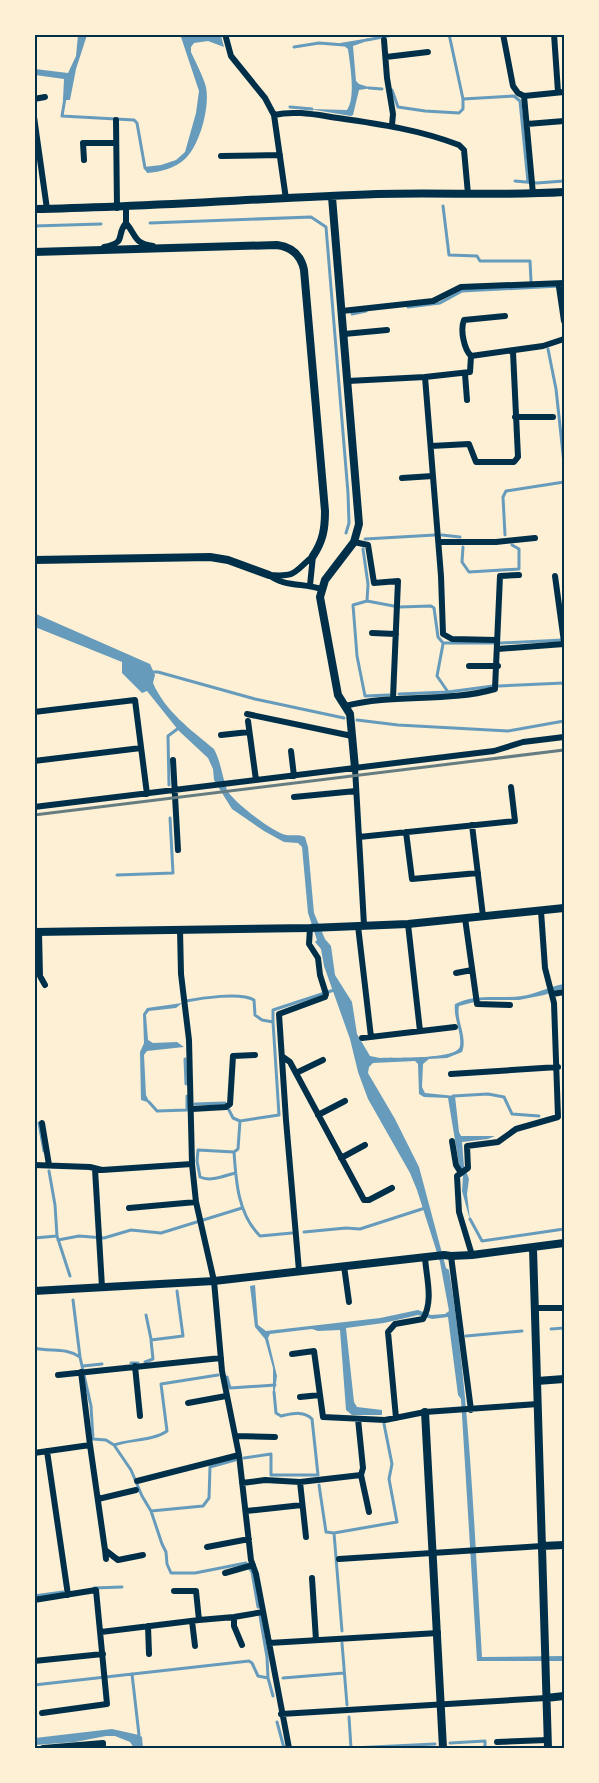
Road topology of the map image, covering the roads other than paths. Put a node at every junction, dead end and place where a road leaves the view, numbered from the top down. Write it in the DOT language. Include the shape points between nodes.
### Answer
graph roads {
  1 [pos="503,34"];
  2 [pos="554,34"];
  3 [pos="225,37"];
  4 [pos="384,40"];
  5 [pos="428,52"];
  6 [pos="386,57"];
  7 [pos="561,92"];
  8 [pos="524,96"];
  9 [pos="45,97"];
  10 [pos="34,99"];
  11 [pos="274,115"];
  12 [pos="34,117"];
  13 [pos="116,120"];
  14 [pos="564,121"];
  15 [pos="527,124"];
  16 [pos="392,125"];
  17 [pos="116,143"];
  18 [pos="280,155"];
  19 [pos="222,156"];
  20 [pos="38,159"];
  21 [pos="84,160"];
  22 [pos="532,187"];
  23 [pos="564,192"];
  24 [pos="468,194"];
  25 [pos="332,198"];
  26 [pos="286,200"];
  27 [pos="122,208"];
  28 [pos="34,209"];
  29 [pos="46,209"];
  30 [pos="126,223"];
  31 [pos="168,249"];
  32 [pos="89,251"];
  33 [pos="34,252"];
  34 [pos="562,285"];
  35 [pos="342,311"];
  36 [pos="506,316"];
  37 [pos="564,321"];
  38 [pos="387,330"];
  39 [pos="344,334"];
  40 [pos="564,339"];
  41 [pos="513,352"];
  42 [pos="471,356"];
  43 [pos="465,374"];
  44 [pos="426,377"];
  45 [pos="348,381"];
  46 [pos="467,400"];
  47 [pos="515,417"];
  48 [pos="553,417"];
  49 [pos="431,446"];
  50 [pos="433,476"];
  51 [pos="402,477"];
  52 [pos="535,538"];
  53 [pos="354,542"];
  54 [pos="439,542"];
  55 [pos="313,556"];
  56 [pos="34,560"];
  57 [pos="519,574"];
  58 [pos="269,575"];
  59 [pos="555,576"];
  60 [pos="309,585"];
  61 [pos="321,589"];
  62 [pos="372,633"];
  63 [pos="396,634"];
  64 [pos="496,640"];
  65 [pos="564,641"];
  66 [pos="498,649"];
  67 [pos="469,666"];
  68 [pos="498,666"];
  69 [pos="393,698"];
  70 [pos="345,706"];
  71 [pos="34,712"];
  72 [pos="249,732"];
  73 [pos="221,735"];
  74 [pos="352,736"];
  75 [pos="564,737"];
  76 [pos="141,748"];
  77 [pos="291,751"];
  78 [pos="173,760"];
  79 [pos="34,761"];
  80 [pos="355,768"];
  81 [pos="294,776"];
  82 [pos="256,780"];
  83 [pos="511,787"];
  84 [pos="174,790"];
  85 [pos="356,791"];
  86 [pos="147,794"];
  87 [pos="294,797"];
  88 [pos="34,807"];
  89 [pos="472,825"];
  90 [pos="406,832"];
  91 [pos="359,837"];
  92 [pos="178,850"];
  93 [pos="478,873"];
  94 [pos="564,908"];
  95 [pos="541,911"];
  96 [pos="483,916"];
  97 [pos="465,918"];
  98 [pos="408,924"];
  99 [pos="361,926"];
  100 [pos="310,928"];
  101 [pos="180,929"];
  102 [pos="37,932"];
  103 [pos="472,970"];
  104 [pos="456,973"];
  105 [pos="45,985"];
  106 [pos="551,990"];
  107 [pos="564,992"];
  108 [pos="510,1005"];
  109 [pos="455,1027"];
  110 [pos="420,1031"];
  111 [pos="371,1037"];
  112 [pos="362,1038"];
  113 [pos="561,1050"];
  114 [pos="255,1055"];
  115 [pos="283,1058"];
  116 [pos="324,1060"];
  117 [pos="558,1067"];
  118 [pos="296,1073"];
  119 [pos="451,1074"];
  120 [pos="345,1101"];
  121 [pos="192,1109"];
  122 [pos="318,1115"];
  123 [pos="561,1118"];
  124 [pos="42,1123"];
  125 [pos="453,1140"];
  126 [pos="365,1145"];
  127 [pos="341,1158"];
  128 [pos="192,1164"];
  129 [pos="34,1165"];
  130 [pos="49,1165"];
  131 [pos="95,1169"];
  132 [pos="461,1173"];
  133 [pos="392,1188"];
  134 [pos="196,1202"];
  135 [pos="129,1208"];
  136 [pos="564,1243"];
  137 [pos="532,1248"];
  138 [pos="443,1255"];
  139 [pos="472,1255"];
  140 [pos="425,1257"];
  141 [pos="344,1266"];
  142 [pos="299,1271"];
  143 [pos="214,1281"];
  144 [pos="102,1287"];
  145 [pos="34,1291"];
  146 [pos="349,1302"];
  147 [pos="535,1308"];
  148 [pos="564,1308"];
  149 [pos="292,1354"];
  150 [pos="221,1358"];
  151 [pos="135,1366"];
  152 [pos="84,1371"];
  153 [pos="58,1375"];
  154 [pos="564,1379"];
  155 [pos="537,1381"];
  156 [pos="320,1395"];
  157 [pos="226,1396"];
  158 [pos="300,1397"];
  159 [pos="188,1403"];
  160 [pos="538,1404"];
  161 [pos="471,1410"];
  162 [pos="425,1412"];
  163 [pos="140,1416"];
  164 [pos="396,1418"];
  165 [pos="358,1419"];
  166 [pos="236,1436"];
  167 [pos="275,1437"];
  168 [pos="90,1445"];
  169 [pos="47,1451"];
  170 [pos="34,1453"];
  171 [pos="240,1455"];
  172 [pos="361,1475"];
  173 [pos="137,1481"];
  174 [pos="300,1482"];
  175 [pos="242,1483"];
  176 [pos="136,1490"];
  177 [pos="98,1499"];
  178 [pos="302,1505"];
  179 [pos="246,1511"];
  180 [pos="369,1512"];
  181 [pos="306,1537"];
  182 [pos="249,1539"];
  183 [pos="564,1545"];
  184 [pos="543,1546"];
  185 [pos="207,1547"];
  186 [pos="105,1550"];
  187 [pos="432,1554"];
  188 [pos="143,1555"];
  189 [pos="106,1559"];
  190 [pos="339,1559"];
  191 [pos="250,1567"];
  192 [pos="225,1573"];
  193 [pos="312,1578"];
  194 [pos="174,1591"];
  195 [pos="68,1595"];
  196 [pos="34,1600"];
  197 [pos="263,1612"];
  198 [pos="234,1617"];
  199 [pos="195,1620"];
  200 [pos="148,1626"];
  201 [pos="101,1632"];
  202 [pos="438,1633"];
  203 [pos="316,1640"];
  204 [pos="269,1643"];
  205 [pos="242,1645"];
  206 [pos="195,1646"];
  207 [pos="103,1654"];
  208 [pos="148,1654"];
  209 [pos="34,1661"];
  210 [pos="564,1696"];
  211 [pos="546,1698"];
  212 [pos="442,1705"];
  213 [pos="42,1713"];
  214 [pos="281,1714"];
  215 [pos="497,1742"];
  216 [pos="548,1744"];
  217 [pos="48,1748"];
  218 [pos="43,1749"];
  219 [pos="103,1749"];
  220 [pos="288,1749"];
  221 [pos="443,1749"];
  1 -- 8 [label="street" via="513,86"];
  2 -- 7 [label="street"];
  3 -- 11 [label="street" via="238,66"];
  4 -- 6 [label="street"];
  5 -- 6 [label="street"];
  6 -- 16 [label="street"];
  7 -- 8 [label="street"];
  8 -- 15 [label="street"];
  9 -- 10 [label="street"];
  11 -- 16 [label="street" via="285,112"];
  11 -- 18 [label="street"];
  12 -- 20 [label="street"];
  13 -- 17 [label="street"];
  14 -- 15 [label="street"];
  15 -- 22 [label="street"];
  16 -- 24 [label="street" via="459,145 464,150"];
  17 -- 21 [label="street" via="84,143"];
  17 -- 27 [label="street"];
  18 -- 19 [label="street"];
  18 -- 26 [label="street"];
  20 -- 29 [label="street"];
  22 -- 23 [label="street"];
  22 -- 24 [label="street"];
  24 -- 25 [label="street"];
  25 -- 26 [label="street"];
  25 -- 35 [label="street"];
  26 -- 27 [label="street"];
  27 -- 29 [label="street"];
  27 -- 30 [label="street"];
  28 -- 29 [label="street"];
  30 -- 31 [label="street" via="138,242"];
  30 -- 32 [label="street" via="122,238 115,245"];
  31 -- 32 [label="street"];
  31 -- 55 [label="street" via="277,245 292,249 302,261 325,518 323,538"];
  32 -- 33 [label="street"];
  34 -- 35 [label="street" via="461,287 433,301"];
  34 -- 37 [label="street"];
  35 -- 39 [label="street"];
  36 -- 42 [label="street" via="464,320 467,352"];
  38 -- 39 [label="street"];
  39 -- 45 [label="street"];
  40 -- 41 [label="street"];
  41 -- 42 [label="street"];
  41 -- 47 [label="street"];
  42 -- 43 [label="street" via="470,372"];
  43 -- 44 [label="street"];
  43 -- 46 [label="street"];
  44 -- 45 [label="street"];
  44 -- 49 [label="street"];
  45 -- 53 [label="street" via="359,524"];
  47 -- 48 [label="street"];
  47 -- 49 [label="street" via="518,457 514,462 476,462 469,444"];
  49 -- 50 [label="street"];
  50 -- 51 [label="street"];
  50 -- 54 [label="street"];
  52 -- 54 [label="street"];
  53 -- 61 [label="street"];
  53 -- 63 [label="street" via="368,545 374,583 398,581"];
  54 -- 64 [label="street" via="443,634 452,639"];
  55 -- 58 [label="street" via="291,575"];
  55 -- 60 [label="street"];
  56 -- 58 [label="street" via="210,557"];
  57 -- 64 [label="street" via="500,576"];
  58 -- 60 [label="street" via="291,585"];
  59 -- 65 [label="street"];
  60 -- 61 [label="street"];
  61 -- 70 [label="street" via="320,608 338,695"];
  62 -- 63 [label="street"];
  63 -- 69 [label="street"];
  64 -- 66 [label="street"];
  65 -- 66 [label="street"];
  66 -- 68 [label="street"];
  67 -- 68 [label="street"];
  68 -- 69 [label="street" via="495,689 447,697"];
  69 -- 70 [label="street"];
  70 -- 74 [label="street" via="350,714"];
  71 -- 76 [label="street" via="135,700"];
  72 -- 73 [label="street"];
  72 -- 74 [label="street" via="248,718"];
  72 -- 82 [label="street"];
  74 -- 80 [label="street"];
  75 -- 80 [label="street" via="523,742 494,751"];
  76 -- 79 [label="street"];
  76 -- 86 [label="street"];
  77 -- 81 [label="street"];
  78 -- 84 [label="street"];
  80 -- 81 [label="street"];
  80 -- 85 [label="street"];
  81 -- 82 [label="street"];
  82 -- 84 [label="street"];
  83 -- 89 [label="street" via="514,821"];
  84 -- 86 [label="street"];
  84 -- 92 [label="street"];
  85 -- 87 [label="street"];
  85 -- 91 [label="street"];
  86 -- 88 [label="street"];
  89 -- 90 [label="street"];
  89 -- 93 [label="street"];
  90 -- 91 [label="street"];
  90 -- 93 [label="street" via="412,879"];
  91 -- 99 [label="street"];
  93 -- 96 [label="street"];
  94 -- 95 [label="main road"];
  95 -- 96 [label="main road"];
  95 -- 106 [label="street" via="545,968"];
  96 -- 97 [label="main road"];
  97 -- 98 [label="main road"];
  97 -- 103 [label="street"];
  98 -- 99 [label="main road"];
  98 -- 110 [label="street"];
  99 -- 100 [label="main road"];
  99 -- 111 [label="street"];
  100 -- 101 [label="main road"];
  100 -- 115 [label="street" via="309,944 318,958 325,997 279,1014"];
  101 -- 102 [label="main road"];
  101 -- 121 [label="street"];
  102 -- 105 [label="street" via="40,976"];
  103 -- 104 [label="street"];
  103 -- 108 [label="street" via="477,1004"];
  106 -- 107 [label="street"];
  106 -- 113 [label="street"];
  109 -- 110 [label="street"];
  110 -- 111 [label="street"];
  111 -- 112 [label="street"];
  113 -- 117 [label="street"];
  114 -- 121 [label="street" via="232,1056 230,1104"];
  115 -- 118 [label="street"];
  115 -- 142 [label="street"];
  116 -- 118 [label="street"];
  117 -- 119 [label="street"];
  117 -- 123 [label="street"];
  118 -- 122 [label="street"];
  120 -- 122 [label="street"];
  121 -- 128 [label="street"];
  122 -- 127 [label="street"];
  123 -- 132 [label="street" via="516,1129 498,1142 467,1146 468,1168"];
  124 -- 130 [label="street"];
  125 -- 132 [label="street"];
  126 -- 127 [label="street"];
  127 -- 133 [label="street" via="364,1200"];
  128 -- 131 [label="street"];
  128 -- 134 [label="street"];
  129 -- 130 [label="street"];
  130 -- 131 [label="street"];
  131 -- 144 [label="street"];
  132 -- 139 [label="street" via="457,1176 459,1212"];
  134 -- 135 [label="street"];
  134 -- 143 [label="street"];
  136 -- 137 [label="street"];
  137 -- 139 [label="street"];
  137 -- 147 [label="street"];
  138 -- 139 [label="street"];
  138 -- 140 [label="street"];
  138 -- 161 [label="street"];
  140 -- 141 [label="street"];
  140 -- 164 [label="street" via="429,1283 427,1312 423,1319 395,1324 388,1332"];
  141 -- 142 [label="street"];
  141 -- 146 [label="street"];
  142 -- 143 [label="street"];
  143 -- 144 [label="street"];
  143 -- 150 [label="street"];
  144 -- 145 [label="street"];
  147 -- 148 [label="street"];
  147 -- 155 [label="street"];
  149 -- 156 [label="street" via="314,1351"];
  150 -- 151 [label="street"];
  150 -- 157 [label="street"];
  151 -- 152 [label="street"];
  151 -- 163 [label="street"];
  152 -- 153 [label="street"];
  152 -- 168 [label="street"];
  154 -- 155 [label="street"];
  155 -- 160 [label="street"];
  156 -- 158 [label="street"];
  156 -- 165 [label="street" via="323,1417"];
  157 -- 159 [label="street"];
  157 -- 166 [label="street"];
  160 -- 161 [label="street"];
  160 -- 184 [label="street"];
  161 -- 162 [label="street"];
  162 -- 164 [label="street"];
  162 -- 187 [label="street"];
  164 -- 165 [label="street"];
  165 -- 172 [label="street"];
  166 -- 167 [label="street"];
  166 -- 171 [label="street"];
  168 -- 169 [label="street"];
  168 -- 177 [label="street"];
  169 -- 170 [label="street"];
  169 -- 195 [label="street"];
  171 -- 173 [label="street"];
  171 -- 175 [label="street"];
  172 -- 174 [label="street"];
  172 -- 180 [label="street"];
  174 -- 175 [label="street"];
  174 -- 178 [label="street"];
  175 -- 179 [label="street"];
  176 -- 177 [label="street"];
  177 -- 186 [label="street"];
  178 -- 179 [label="street"];
  178 -- 181 [label="street"];
  179 -- 182 [label="street"];
  182 -- 185 [label="street"];
  182 -- 191 [label="street"];
  183 -- 184 [label="street"];
  184 -- 187 [label="street"];
  184 -- 211 [label="street"];
  186 -- 188 [label="street" via="118,1560"];
  186 -- 189 [label="street"];
  187 -- 190 [label="street"];
  187 -- 202 [label="street"];
  191 -- 192 [label="street"];
  191 -- 197 [label="street" via="256,1574"];
  193 -- 203 [label="street"];
  194 -- 199 [label="street" via="196,1592"];
  195 -- 196 [label="street"];
  195 -- 201 [label="street" via="96,1590"];
  197 -- 198 [label="street"];
  197 -- 204 [label="street"];
  198 -- 199 [label="street"];
  198 -- 205 [label="street"];
  199 -- 200 [label="street"];
  199 -- 206 [label="street"];
  200 -- 201 [label="street"];
  200 -- 208 [label="street"];
  201 -- 207 [label="street"];
  202 -- 203 [label="street"];
  202 -- 212 [label="street"];
  203 -- 204 [label="street"];
  204 -- 214 [label="street"];
  207 -- 209 [label="street"];
  207 -- 213 [label="street" via="107,1704"];
  210 -- 211 [label="street"];
  211 -- 212 [label="street"];
  211 -- 216 [label="street"];
  212 -- 214 [label="street"];
  212 -- 221 [label="street"];
  214 -- 220 [label="street"];
  215 -- 216 [label="street"];
  217 -- 218 [label="street"];
  217 -- 219 [label="street" via="103,1743"];
}
